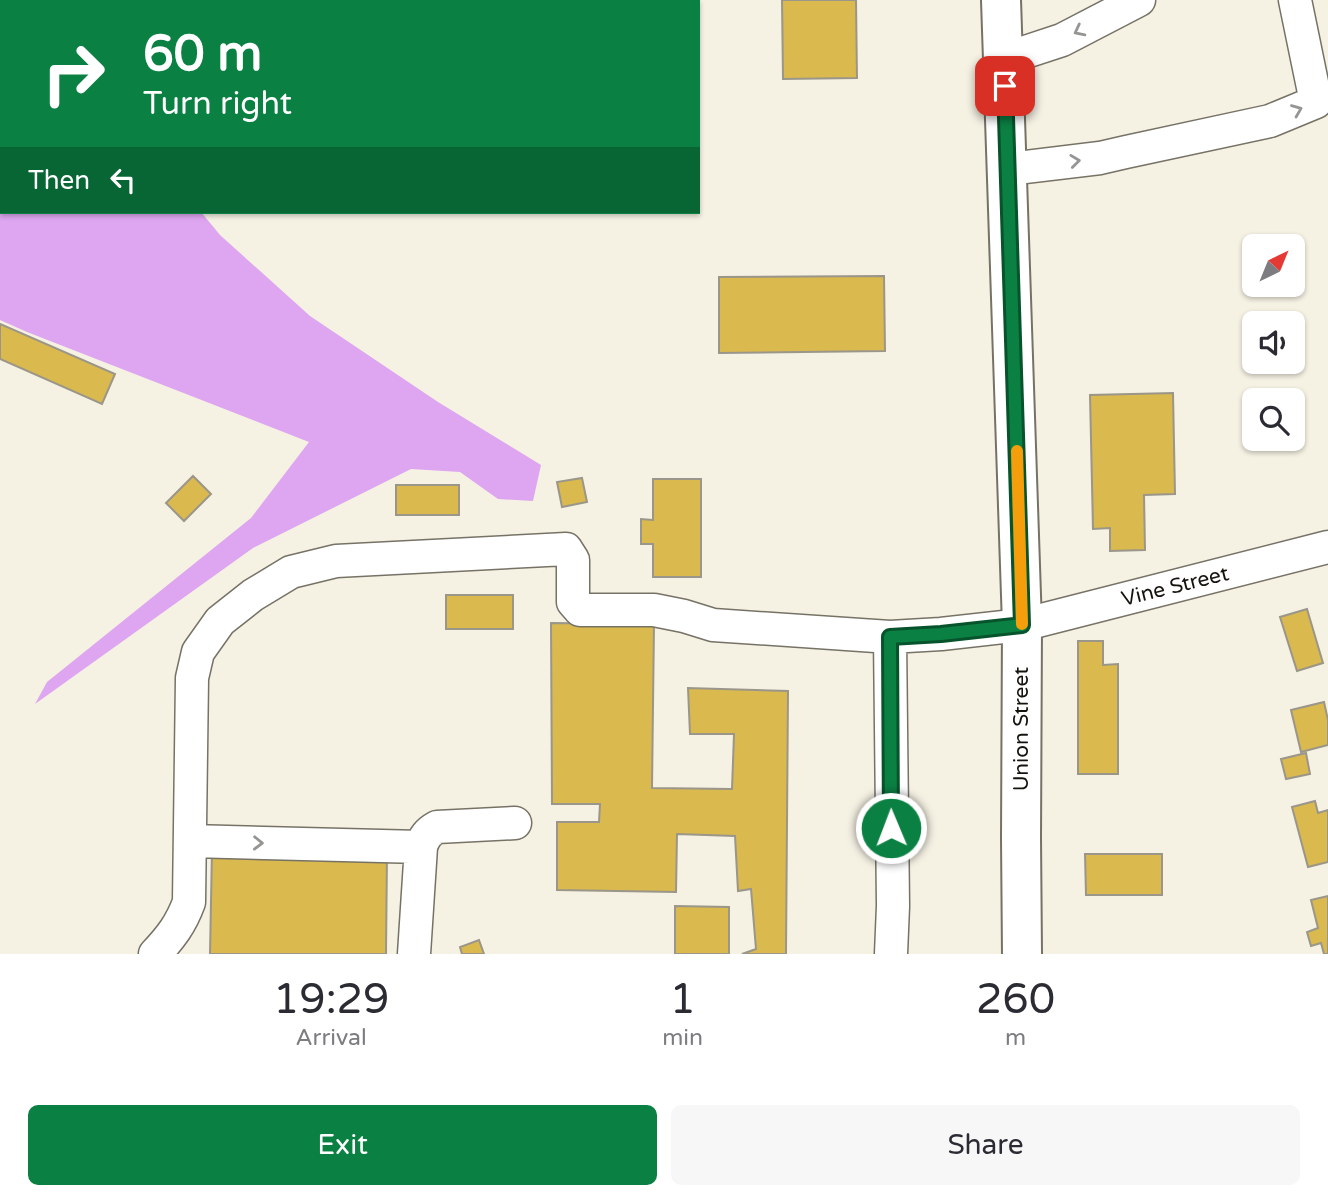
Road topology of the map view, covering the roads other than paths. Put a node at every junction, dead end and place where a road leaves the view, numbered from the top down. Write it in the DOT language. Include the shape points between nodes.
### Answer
graph roads {
  1 [pos="1001,0"];
  2 [pos="1139,0"];
  3 [pos="1295,0"];
  4 [pos="1004,59"];
  5 [pos="1008,169"];
  6 [pos="1328,547"];
  7 [pos="1022,625"];
  8 [pos="890,637"];
  9 [pos="515,822"];
  10 [pos="190,841"];
  11 [pos="421,847"];
  12 [pos="155,954"];
  13 [pos="414,954"];
  14 [pos="891,954"];
  15 [pos="1022,954"];
  1 -- 4 [label="main road, Union Street"];
  2 -- 4 [label="street, one-way" via="1062,40"];
  5 -- 3 [label="street, one-way" via="1100,158 1270,121 1316,102"];
  4 -- 5 [label="main road, Union Street"];
  5 -- 7 [label="main road, Union Street"];
  6 -- 7 [label="street, Vine Street"];
  7 -- 8 [label="street, Vine Street"];
  7 -- 15 [label="main road, Union Street"];
  8 -- 10 [label="street, Vine Street" via="713,625 654,610 580,610 573,602 573,559 566,549 335,561 291,572 220,621 198,652 192,678"];
  8 -- 14 [label="street"];
  9 -- 11 [label="street" via="437,827"];
  10 -- 11 [label="street, one-way"];
  10 -- 12 [label="street" via="189,902 183,919"];
  11 -- 13 [label="street"];
}
